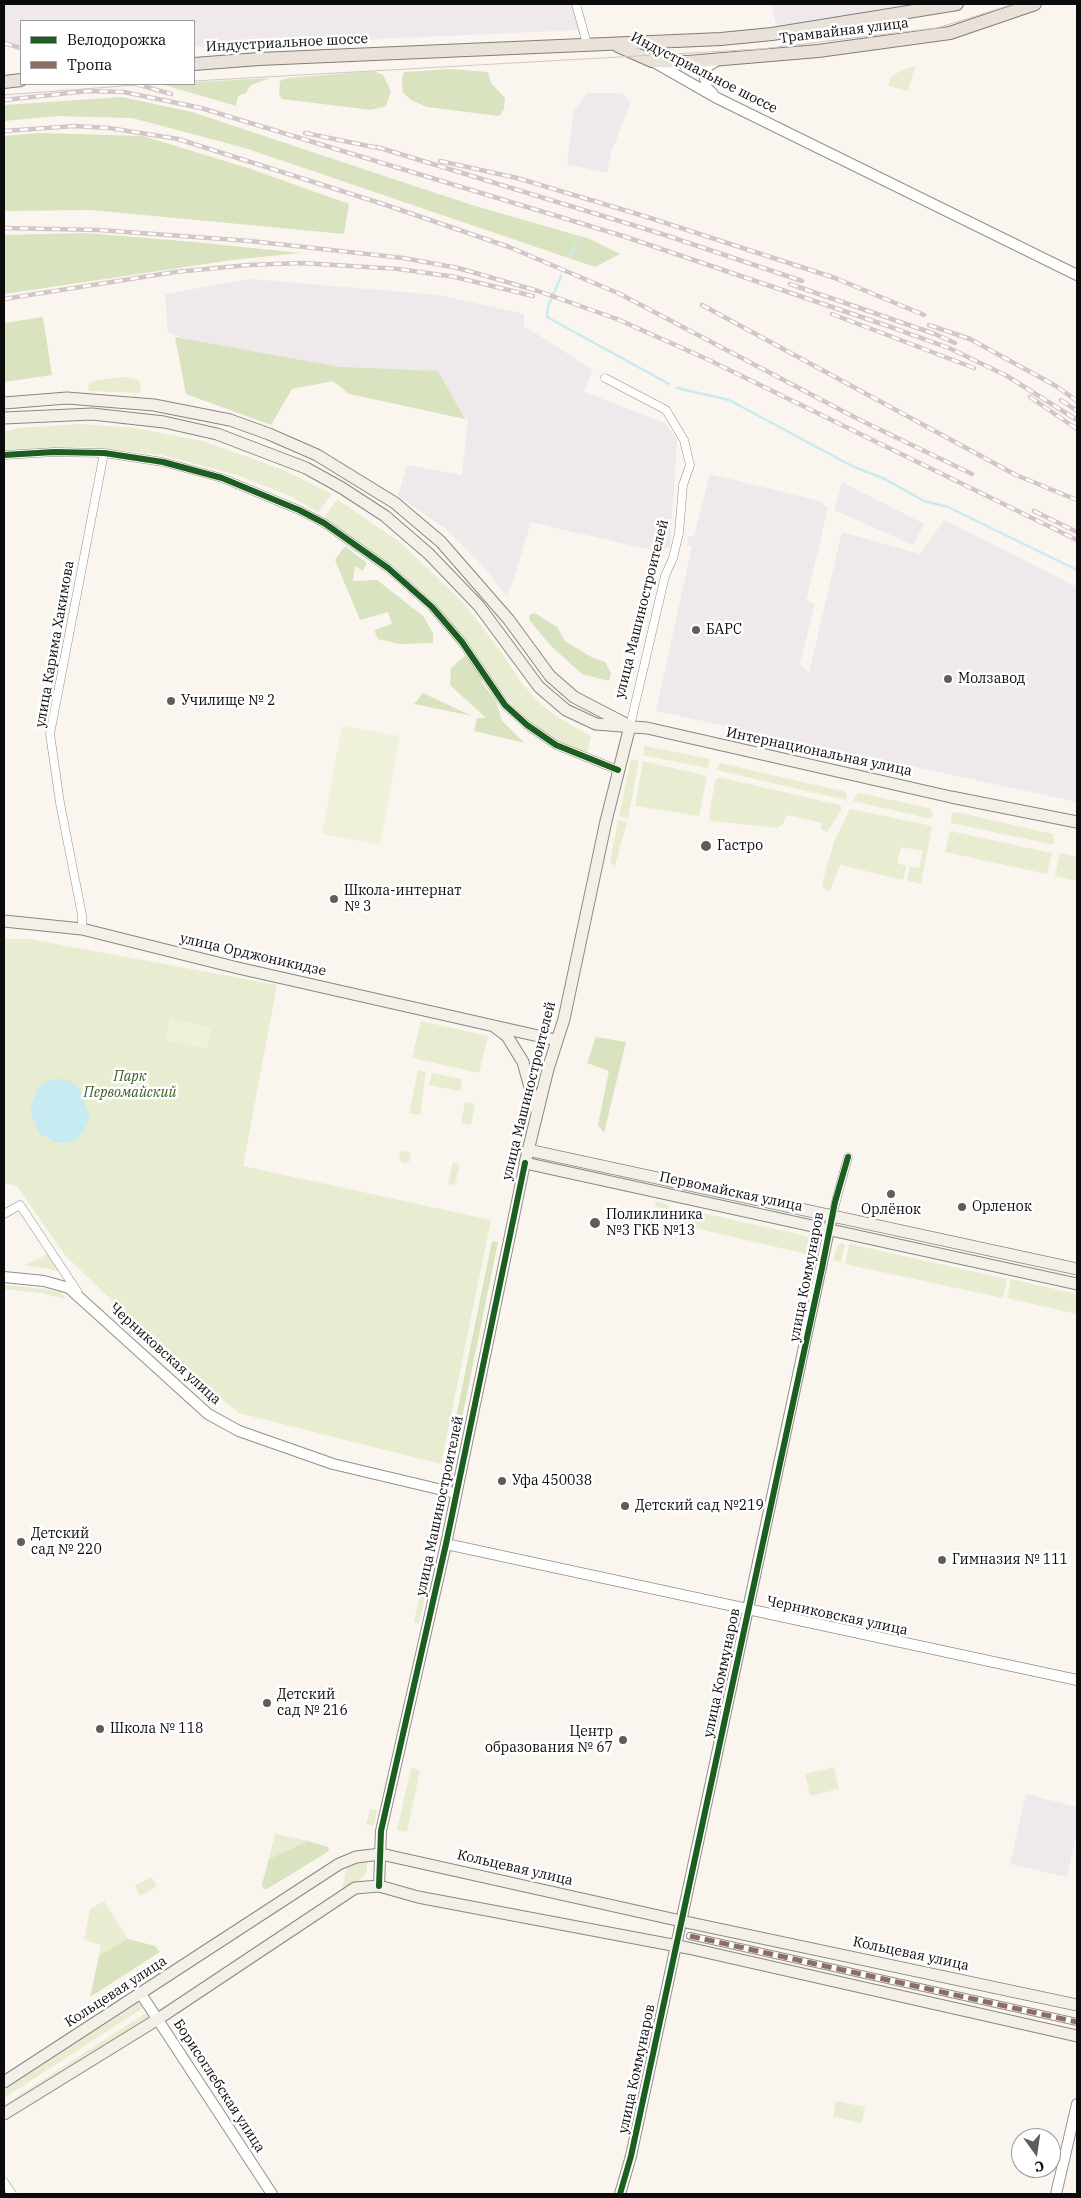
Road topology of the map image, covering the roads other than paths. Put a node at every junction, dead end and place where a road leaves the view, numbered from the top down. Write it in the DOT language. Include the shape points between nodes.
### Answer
graph roads {
  1 [pos="576,4"];
  2 [pos="957,4"];
  3 [pos="1035,4"];
  4 [pos="587,44"];
  5 [pos="614,44"];
  6 [pos="719,59"];
  7 [pos="652,61"];
  8 [pos="195,64"];
  9 [pos="20,80"];
  10 [pos="4,82"];
  11 [pos="715,97"];
  12 [pos="1077,275"];
  13 [pos="605,378"];
  14 [pos="4,403"];
  15 [pos="4,418"];
  16 [pos="104,453"];
  17 [pos="4,455"];
  18 [pos="630,726"];
  19 [pos="618,770"];
  20 [pos="1022,812"];
  21 [pos="1077,822"];
  22 [pos="1077,827"];
  23 [pos="4,921"];
  24 [pos="82,929"];
  25 [pos="494,1026"];
  26 [pos="556,1040"];
  27 [pos="537,1113"];
  28 [pos="528,1150"];
  29 [pos="848,1157"];
  30 [pos="525,1163"];
  31 [pos="4,1214"];
  32 [pos="832,1216"];
  33 [pos="830,1230"];
  34 [pos="1077,1269"];
  35 [pos="4,1278"];
  36 [pos="1077,1284"];
  37 [pos="81,1297"];
  38 [pos="455,1493"];
  39 [pos="446,1544"];
  40 [pos="748,1610"];
  41 [pos="1077,1680"];
  42 [pos="381,1854"];
  43 [pos="379,1886"];
  44 [pos="681,1921"];
  45 [pos="690,1936"];
  46 [pos="675,1946"];
  47 [pos="141,1994"];
  48 [pos="1077,2005"];
  49 [pos="158,2019"];
  50 [pos="1077,2022"];
  51 [pos="1077,2036"];
  52 [pos="4,2082"];
  53 [pos="1077,2104"];
  54 [pos="4,2114"];
  55 [pos="4,2182"];
  56 [pos="12,2194"];
  57 [pos="272,2194"];
  58 [pos="620,2194"];
  59 [pos="1056,2194"];
  1 -- 4 [label="street"];
  2 -- 5 [label="main road, Трамвайная улица" via="772,34"];
  3 -- 6 [label="main road, Трамвайная улица" via="950,33 818,51"];
  4 -- 5 [label="main road, Индустриальное шоссе"];
  4 -- 8 [label="main road, Индустриальное шоссе"];
  5 -- 7 [label="main road, Индустриальное шоссе"];
  6 -- 7 [label="main road, Трамвайная улица"];
  6 -- 11 [label="street" via="704,73 707,88"];
  7 -- 11 [label="street, Индустриальное шоссе"];
  9 -- 10 [label="main road"];
  11 -- 12 [label="street, Индустриальное шоссе"];
  13 -- 18 [label="street, улица Машиностроителей" via="666,410 684,440 690,465 683,485 679,533 673,558 664,576"];
  14 -- 18 [label="main road, Интернациональная улица" via="67,398 154,405 230,420 317,455 395,503 441,542 499,607 550,676 574,697"];
  15 -- 18 [label="main road, Интернациональная улица" via="92,414 164,422 217,434 306,468 385,516 429,554 479,606 539,687 566,710 596,724"];
  16 -- 17 [label="street"];
  16 -- 19 [label="street" via="163,462 222,478 260,492 324,523 388,568 432,607 462,642 505,705 527,725 556,745"];
  16 -- 24 [label="street, улица Карима Хакимова" via="50,734"];
  18 -- 19 [label="main road, улица Машиностроителей"];
  18 -- 20 [label="main road, Интернациональная улица"];
  19 -- 26 [label="main road, улица Машиностроителей" via="564,1019"];
  20 -- 21 [label="main road, Интернациональная улица"];
  20 -- 22 [label="main road, Интернациональная улица"];
  23 -- 24 [label="main road, улица Орджоникидзе"];
  24 -- 25 [label="main road, улица Орджоникидзе"];
  25 -- 26 [label="main road, улица Орджоникидзе"];
  25 -- 27 [label="main road" via="507,1036 523,1062"];
  26 -- 27 [label="main road, улица Машиностроителей"];
  27 -- 28 [label="main road, улица Машиностроителей"];
  28 -- 30 [label="main road, улица Машиностроителей"];
  28 -- 32 [label="main road, Первомайская улица"];
  29 -- 32 [label="street, улица Коммунаров"];
  30 -- 33 [label="main road, Первомайская улица"];
  30 -- 38 [label="street, улица Машиностроителей"];
  31 -- 37 [label="street" via="20,1204"];
  32 -- 33 [label="street, улица Коммунаров"];
  32 -- 34 [label="main road, Первомайская улица"];
  33 -- 36 [label="main road, Первомайская улица"];
  33 -- 40 [label="street, улица Коммунаров"];
  35 -- 37 [label="street, Черниковская улица" via="44,1281 69,1288"];
  37 -- 38 [label="street, Черниковская улица" via="208,1414 239,1431 333,1464"];
  38 -- 39 [label="street, улица Машиностроителей"];
  39 -- 40 [label="street, Черниковская улица"];
  39 -- 42 [label="street, улица Машиностроителей" via="381,1831"];
  40 -- 41 [label="street, Черниковская улица"];
  40 -- 44 [label="street, улица Коммунаров"];
  42 -- 43 [label="street, улица Машиностроителей"];
  42 -- 44 [label="main road, Кольцевая улица"];
  42 -- 47 [label="main road, Кольцевая улица" via="356,1857 339,1864"];
  43 -- 46 [label="main road" via="427,1899"];
  43 -- 49 [label="main road" via="354,1888"];
  44 -- 46 [label="street, улица Коммунаров"];
  44 -- 48 [label="main road, Кольцевая улица"];
  45 -- 50 [label="street"];
  46 -- 51 [label="main road"];
  46 -- 58 [label="street, улица Коммунаров" via="631,2156"];
  47 -- 49 [label="street, Борисоглебская улица"];
  47 -- 52 [label="main road, Кольцевая улица"];
  49 -- 54 [label="main road"];
  49 -- 57 [label="street, Борисоглебская улица"];
  53 -- 59 [label="street"];
  55 -- 56 [label="street"];
}
